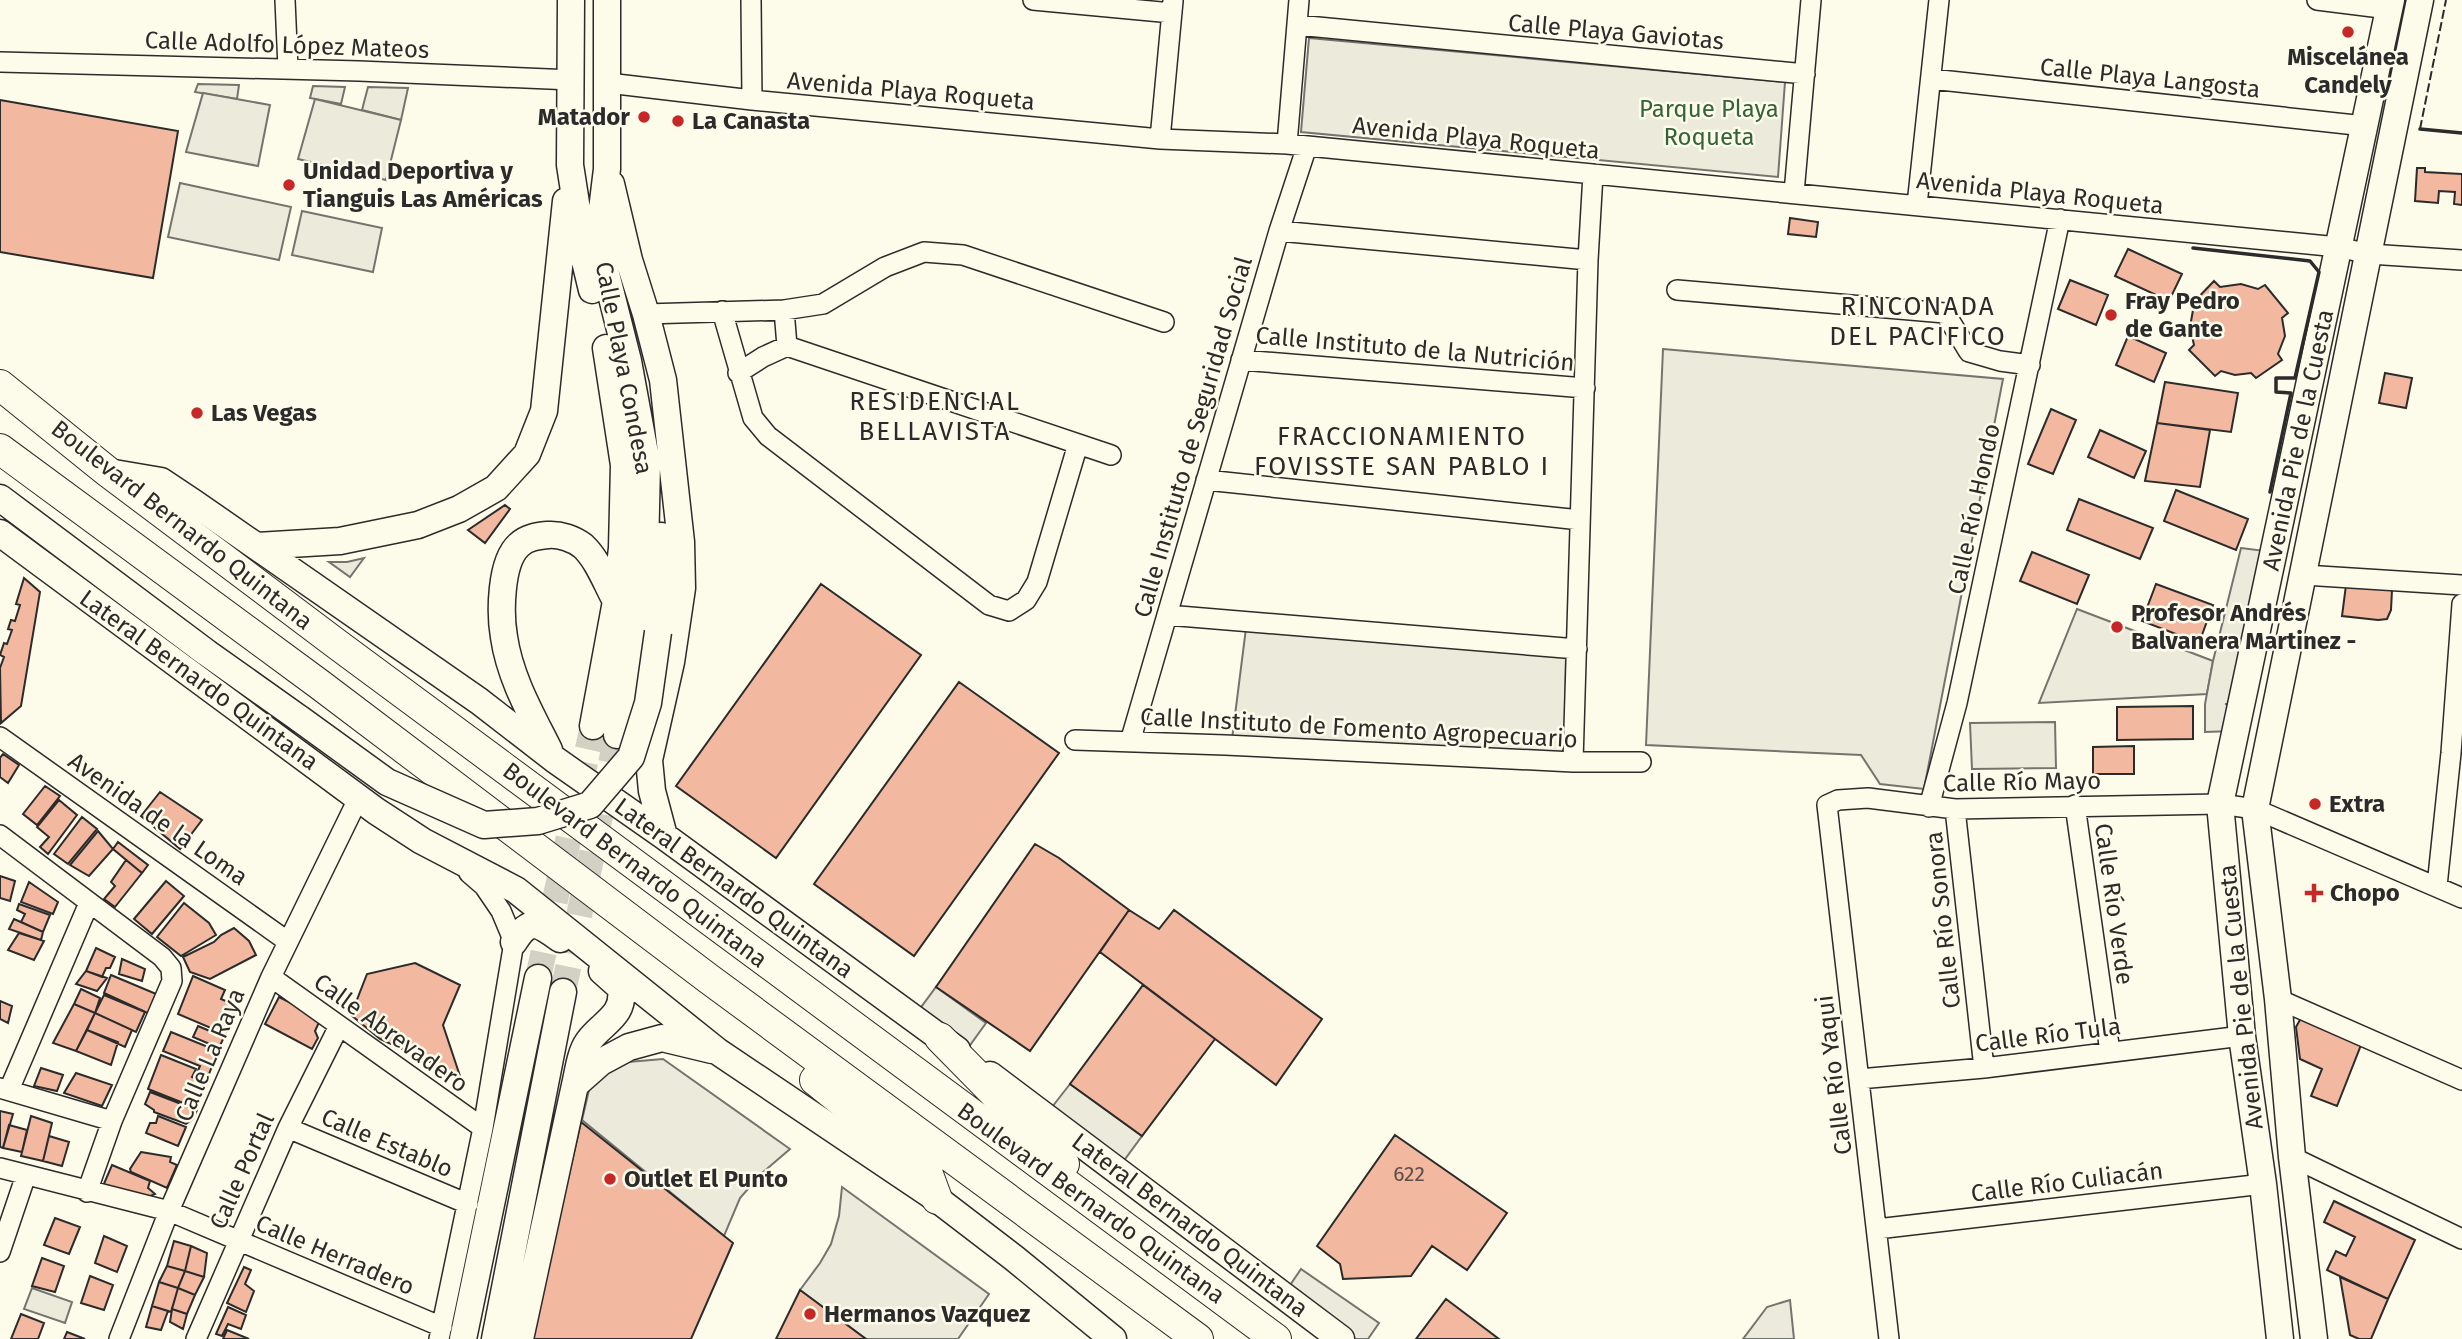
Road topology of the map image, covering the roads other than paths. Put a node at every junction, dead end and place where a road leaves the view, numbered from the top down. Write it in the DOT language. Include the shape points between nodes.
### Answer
graph roads {
  1 [pos="285,0"];
  2 [pos="571,0"];
  3 [pos="607,0"];
  4 [pos="751,0"];
  5 [pos="1033,0"];
  6 [pos="1299,0"];
  7 [pos="1811,0"];
  8 [pos="1939,0"];
  9 [pos="2317,0"];
  10 [pos="2420,0"];
  11 [pos="2390,5"];
  12 [pos="1173,7"];
  13 [pos="1297,25"];
  14 [pos="0,62"];
  15 [pos="288,68"];
  16 [pos="1805,74"];
  17 [pos="1931,79"];
  18 [pos="572,80"];
  19 [pos="608,83"];
  20 [pos="752,100"];
  21 [pos="2365,126"];
  22 [pos="1160,139"];
  23 [pos="1297,145"];
  24 [pos="570,165"];
  25 [pos="607,169"];
  26 [pos="1594,174"];
  27 [pos="1794,193"];
  28 [pos="1917,205"];
  29 [pos="2060,219"];
  30 [pos="1279,231"];
  31 [pos="2338,247"];
  32 [pos="2369,254"];
  33 [pos="1588,260"];
  34 [pos="2462,260"];
  35 [pos="1677,290"];
  36 [pos="785,310"];
  37 [pos="722,311"];
  38 [pos="646,314"];
  39 [pos="1164,322"];
  40 [pos="788,346"];
  41 [pos="1241,360"];
  42 [pos="2030,365"];
  43 [pos="738,373"];
  44 [pos="0,385"];
  45 [pos="1584,388"];
  46 [pos="1078,444"];
  47 [pos="0,449"];
  48 [pos="1111,455"];
  49 [pos="108,472"];
  50 [pos="1206,480"];
  51 [pos="0,498"];
  52 [pos="1580,520"];
  53 [pos="0,533"];
  54 [pos="257,546"];
  55 [pos="2304,575"];
  56 [pos="2462,585"];
  57 [pos="616,601"];
  58 [pos="2462,604"];
  59 [pos="1167,615"];
  60 [pos="1577,649"];
  61 [pos="0,737"];
  62 [pos="1075,740"];
  63 [pos="1130,742"];
  64 [pos="2457,756"];
  65 [pos="554,759"];
  66 [pos="1573,762"];
  67 [pos="1641,762"];
  68 [pos="359,797"];
  69 [pos="2220,804"];
  70 [pos="1827,805"];
  71 [pos="2075,805"];
  72 [pos="1929,807"];
  73 [pos="2256,809"];
  74 [pos="1955,810"];
  75 [pos="0,835"];
  76 [pos="664,836"];
  77 [pos="441,850"];
  78 [pos="2437,886"];
  79 [pos="2462,898"];
  80 [pos="89,903"];
  81 [pos="287,942"];
  82 [pos="514,942"];
  83 [pos="271,977"];
  84 [pos="538,978"];
  85 [pos="709,979"];
  86 [pos="563,992"];
  87 [pos="2278,999"];
  88 [pos="339,1026"];
  89 [pos="2242,1036"];
  90 [pos="940,1038"];
  91 [pos="717,1051"];
  92 [pos="2110,1052"];
  93 [pos="1984,1068"];
  94 [pos="1859,1079"];
  95 [pos="2462,1080"];
  96 [pos="575,1085"];
  97 [pos="4,1089"];
  98 [pos="112,1121"];
  99 [pos="288,1128"];
  100 [pos="483,1128"];
  101 [pos="2292,1157"];
  102 [pos="0,1168"];
  103 [pos="26,1175"];
  104 [pos="2263,1184"];
  105 [pos="87,1192"];
  106 [pos="937,1199"];
  107 [pos="468,1204"];
  108 [pos="169,1211"];
  109 [pos="1877,1230"];
  110 [pos="1131,1232"];
  111 [pos="2462,1239"];
  112 [pos="238,1240"];
  113 [pos="0,1252"];
  114 [pos="448,1335"];
  115 [pos="2315,1338"];
  116 [pos="119,1339"];
  117 [pos="196,1339"];
  118 [pos="495,1339"];
  119 [pos="520,1339"];
  120 [pos="1113,1339"];
  121 [pos="1198,1339"];
  122 [pos="1276,1339"];
  123 [pos="1342,1339"];
  124 [pos="1889,1339"];
  125 [pos="2280,1339"];
  1 -- 15 [label="street"];
  2 -- 18 [label="street, Calle Playa Condesa"];
  3 -- 19 [label="street, Calle Playa Condesa"];
  4 -- 20 [label="street"];
  5 -- 12 [label="street"];
  6 -- 13 [label="street, Calle Instituto de Seguridad Social"];
  7 -- 16 [label="street"];
  8 -- 17 [label="street"];
  9 -- 11 [label="street"];
  10 -- 32 [label="street, Avenida Pie de la Cuesta"];
  11 -- 21 [label="street, Avenida Pie de la Cuesta"];
  12 -- 22 [label="street"];
  13 -- 16 [label="street, Calle Playa Gaviotas"];
  13 -- 23 [label="street, Calle Instituto de Seguridad Social"];
  14 -- 15 [label="street, Calle Adolfo López Mateos"];
  15 -- 18 [label="street, Calle Adolfo López Mateos"];
  16 -- 27 [label="street"];
  17 -- 21 [label="street, Calle Playa Langosta"];
  17 -- 28 [label="street"];
  18 -- 24 [label="street, Calle Playa Condesa"];
  19 -- 20 [label="street, Avenida Playa Roqueta"];
  19 -- 25 [label="street, Calle Playa Condesa"];
  20 -- 22 [label="street, Avenida Playa Roqueta"];
  21 -- 31 [label="street, Avenida Pie de la Cuesta"];
  22 -- 23 [label="street, Avenida Playa Roqueta"];
  23 -- 26 [label="street, Avenida Playa Roqueta"];
  23 -- 30 [label="street, Calle Instituto de Seguridad Social"];
  24 -- 54 [label="street" via="544,411 527,454 496,488 418,525 340,541"];
  24 -- 57 [label="street, Calle Playa Condesa" via="584,261 610,363 624,465"];
  25 -- 38 [label="street"];
  25 -- 51 [label="street, bridge" via="616,272 647,379 661,469 658,632 648,703 631,757 590,805 538,821 484,825 387,782"];
  25 -- 57 [label="street, Calle Playa Condesa" via="602,258 647,464 645,551 605,731"];
  26 -- 27 [label="street, Avenida Playa Roqueta"];
  26 -- 33 [label="street"];
  27 -- 28 [label="street, Avenida Playa Roqueta"];
  28 -- 29 [label="street, Avenida Playa Roqueta"];
  29 -- 31 [label="street, Avenida Playa Roqueta"];
  29 -- 42 [label="street, Calle Río Hondo"];
  30 -- 33 [label="street"];
  30 -- 41 [label="street, Calle Instituto de Seguridad Social"];
  31 -- 32 [label="street, Avenida Playa Roqueta"];
  31 -- 69 [label="street, Avenida Pie de la Cuesta"];
  32 -- 34 [label="street"];
  32 -- 55 [label="street, Avenida Pie de la Cuesta"];
  33 -- 45 [label="street"];
  35 -- 42 [label="street" via="1945,313 1969,352"];
  36 -- 37 [label="street"];
  36 -- 39 [label="street" via="823,304 885,267 924,252 963,255"];
  36 -- 40 [label="street"];
  37 -- 38 [label="street"];
  37 -- 43 [label="street"];
  38 -- 76 [label="street" via="663,380 681,542 682,588 649,761"];
  40 -- 43 [label="street"];
  40 -- 46 [label="street"];
  41 -- 45 [label="street, Calle Instituto de la Nutrición"];
  41 -- 50 [label="street, Calle Instituto de Seguridad Social"];
  42 -- 72 [label="street, Calle Río Hondo" via="1958,703"];
  43 -- 46 [label="street" via="752,418 768,436 989,605 1009,611 1026,600 1037,582"];
  44 -- 49 [label="main road, Boulevard Bernardo Quintana"];
  45 -- 52 [label="street"];
  46 -- 48 [label="street"];
  47 -- 85 [label="main road, Boulevard Bernardo Quintana"];
  49 -- 54 [label="street, Lateral Bernardo Quintana" via="161,481"];
  49 -- 110 [label="main road, Boulevard Bernardo Quintana"];
  50 -- 52 [label="street"];
  50 -- 59 [label="street, Calle Instituto de Seguridad Social"];
  52 -- 60 [label="street"];
  53 -- 68 [label="street, Lateral Bernardo Quintana"];
  54 -- 65 [label="street, Lateral Bernardo Quintana"];
  55 -- 56 [label="street"];
  55 -- 73 [label="street, Avenida Pie de la Cuesta"];
  57 -- 65 [label="street" via="593,558 569,538 533,537 518,545 507,567 504,637 517,686"];
  58 -- 64 [label="street"];
  59 -- 60 [label="street"];
  59 -- 63 [label="street, Calle Instituto de Seguridad Social"];
  60 -- 66 [label="street"];
  61 -- 81 [label="street, Avenida de la Loma"];
  62 -- 63 [label="street, Calle Instituto de Fomento Agropecuario"];
  63 -- 66 [label="street, Calle Instituto de Fomento Agropecuario"];
  64 -- 78 [label="street"];
  65 -- 76 [label="street, Lateral Bernardo Quintana"];
  66 -- 67 [label="street, Calle Instituto de Fomento Agropecuario"];
  68 -- 77 [label="street, Lateral Bernardo Quintana"];
  68 -- 81 [label="street, Calle La Raya"];
  69 -- 71 [label="street, Calle Río Mayo"];
  69 -- 73 [label="street, Calle Río Mayo"];
  69 -- 89 [label="street, Avenida Pie de la Cuesta"];
  70 -- 72 [label="street, Calle Río Mayo" via="1867,798"];
  70 -- 94 [label="street, Calle Río Yaqui"];
  71 -- 74 [label="street, Calle Río Mayo"];
  71 -- 92 [label="street, Calle Río Verde"];
  72 -- 74 [label="street, Calle Río Mayo"];
  73 -- 78 [label="street, Calle Río Mayo"];
  73 -- 87 [label="street, Avenida Pie de la Cuesta"];
  74 -- 93 [label="street, Calle Río Sonora"];
  75 -- 80 [label="street"];
  76 -- 90 [label="street, Lateral Bernardo Quintana"];
  77 -- 82 [label="street" via="484,886"];
  77 -- 91 [label="street, Lateral Bernardo Quintana" via="516,890"];
  78 -- 79 [label="street, Calle Río Mayo"];
  80 -- 97 [label="street"];
  80 -- 98 [label="street" via="171,968 172,981"];
  81 -- 83 [label="street, Calle La Raya"];
  82 -- 96 [label="street" via="530,925 542,926 621,988 618,1011 586,1044"];
  82 -- 100 [label="street"];
  83 -- 88 [label="street, Calle Abrevadero"];
  83 -- 108 [label="street, Calle La Raya"];
  84 -- 114 [label="street"];
  85 -- 106 [label="main road" via="758,1034 926,1169"];
  85 -- 121 [label="main road, Boulevard Bernardo Quintana"];
  86 -- 118 [label="street"];
  87 -- 95 [label="street"];
  87 -- 101 [label="street, Avenida Pie de la Cuesta"];
  88 -- 99 [label="street, Calle Portal"];
  88 -- 100 [label="street, Calle Abrevadero"];
  89 -- 92 [label="street, Calle Río Tula"];
  89 -- 104 [label="street, Avenida Pie de la Cuesta"];
  90 -- 110 [label="main road"];
  90 -- 123 [label="street, Lateral Bernardo Quintana"];
  91 -- 96 [label="street" via="662,1038 629,1047 601,1062"];
  91 -- 106 [label="street, Lateral Bernardo Quintana"];
  92 -- 93 [label="street, Calle Río Tula"];
  93 -- 94 [label="street, Calle Río Tula"];
  94 -- 109 [label="street, Calle Río Yaqui"];
  96 -- 119 [label="street"];
  97 -- 98 [label="street"];
  98 -- 105 [label="street"];
  99 -- 107 [label="street, Calle Establo"];
  99 -- 112 [label="street, Calle Portal"];
  100 -- 107 [label="street"];
  101 -- 111 [label="street"];
  101 -- 115 [label="street, Avenida Pie de la Cuesta"];
  102 -- 103 [label="street, Calle Herradero"];
  103 -- 105 [label="street, Calle Herradero"];
  103 -- 113 [label="street"];
  104 -- 109 [label="street, Calle Río Culiacán"];
  104 -- 125 [label="street, Avenida Pie de la Cuesta"];
  105 -- 108 [label="street, Calle Herradero"];
  106 -- 120 [label="street, Lateral Bernardo Quintana"];
  107 -- 114 [label="street"];
  108 -- 112 [label="street, Calle Herradero"];
  108 -- 116 [label="street, Calle La Raya"];
  109 -- 124 [label="street, Calle Río Yaqui"];
  110 -- 122 [label="main road, Boulevard Bernardo Quintana"];
  112 -- 114 [label="street, Calle Herradero"];
  112 -- 117 [label="street, Calle Portal"];
}
